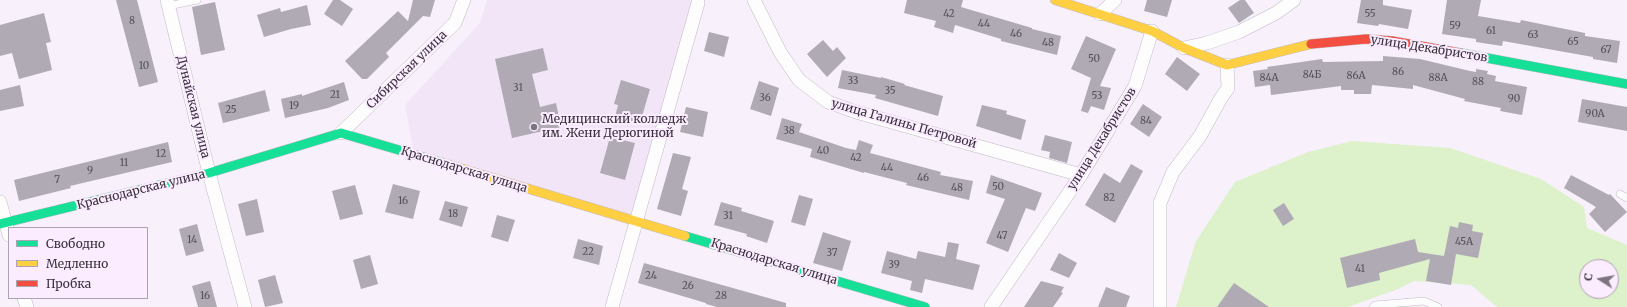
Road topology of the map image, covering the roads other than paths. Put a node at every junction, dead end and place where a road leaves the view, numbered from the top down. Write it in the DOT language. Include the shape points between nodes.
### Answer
graph roads {
  1 [pos="197,0"];
  2 [pos="464,0"];
  3 [pos="754,0"];
  4 [pos="1055,0"];
  5 [pos="1115,0"];
  6 [pos="1294,0"];
  7 [pos="168,3"];
  8 [pos="698,3"];
  9 [pos="1100,14"];
  10 [pos="1152,31"];
  11 [pos="1184,48"];
  12 [pos="1227,65"];
  13 [pos="1627,84"];
  14 [pos="341,133"];
  15 [pos="209,173"];
  16 [pos="1081,174"];
  17 [pos="1620,194"];
  18 [pos="1627,198"];
  19 [pos="0,202"];
  20 [pos="637,222"];
  21 [pos="5,227"];
  22 [pos="245,307"];
  23 [pos="612,307"];
  24 [pos="925,307"];
  25 [pos="991,307"];
  26 [pos="1160,307"];
  27 [pos="1373,307"];
  28 [pos="1438,307"];
  1 -- 7 [label="lane"];
  2 -- 14 [label="street, Сибирская улица" via="455,23"];
  3 -- 16 [label="street, улица Галины Петровой" via="780,52 799,80 828,102"];
  4 -- 9 [label="street"];
  5 -- 9 [label="street"];
  6 -- 11 [label="street" via="1276,13 1239,32"];
  7 -- 15 [label="street, Дунайская улица"];
  8 -- 20 [label="street"];
  9 -- 10 [label="street"];
  10 -- 11 [label="street"];
  10 -- 16 [label="street, улица Декабристов" via="1135,86"];
  11 -- 12 [label="street"];
  12 -- 13 [label="street, улица Декабристов" via="1318,42 1366,39 1392,41"];
  12 -- 26 [label="street" via="1228,88 1200,136 1173,172 1160,203"];
  14 -- 15 [label="street, Краснодарская улица"];
  14 -- 20 [label="street, Краснодарская улица"];
  15 -- 21 [label="street, Краснодарская улица"];
  15 -- 22 [label="street, Дунайская улица"];
  16 -- 25 [label="street, улица Декабристов"];
  17 -- 18 [label="lane"];
  19 -- 21 [label="street"];
  20 -- 23 [label="street"];
  20 -- 24 [label="street, Краснодарская улица"];
  27 -- 28 [label="lane" via="1424,301"];
}
